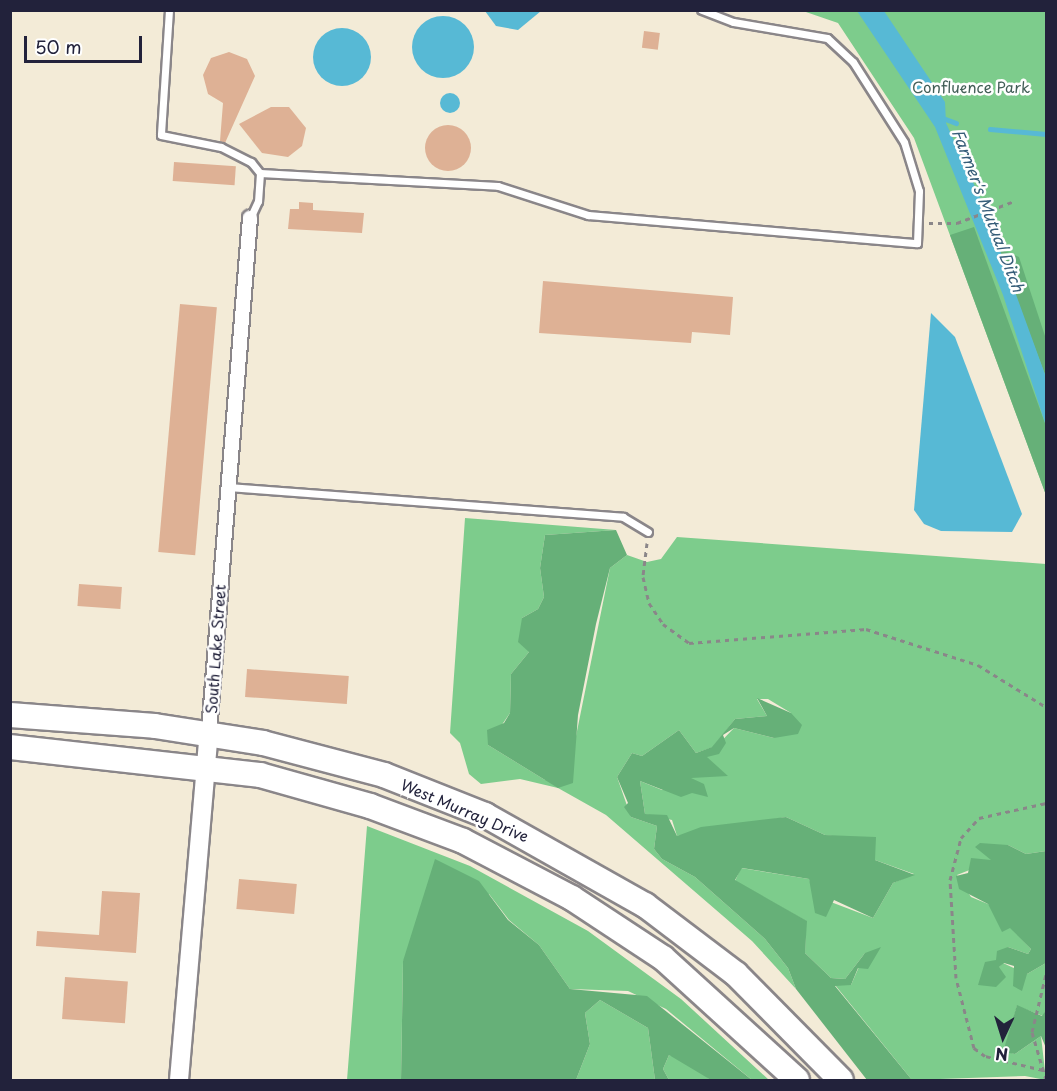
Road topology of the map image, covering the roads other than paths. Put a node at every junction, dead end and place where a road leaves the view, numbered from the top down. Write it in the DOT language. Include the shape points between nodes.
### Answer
graph roads {
  1 [pos="170,10"];
  2 [pos="701,10"];
  3 [pos="260,173"];
  4 [pos="250,218"];
  5 [pos="228,487"];
  6 [pos="648,532"];
  7 [pos="10,715"];
  8 [pos="209,732"];
  9 [pos="10,747"];
  10 [pos="206,765"];
  11 [pos="179,1080"];
  12 [pos="797,1080"];
  13 [pos="841,1080"];
  1 -- 3 [label="lane" via="161,135 239,152"];
  2 -- 3 [label="lane" via="733,22 811,33 837,44 904,142 919,191 918,243 588,215 498,186"];
  3 -- 4 [label="lane" via="258,201"];
  4 -- 5 [label="street, South Lake Street"];
  5 -- 6 [label="lane" via="623,517"];
  5 -- 8 [label="street, South Lake Street"];
  7 -- 8 [label="highway, West Murray Drive"];
  8 -- 10 [label="street, South Lake Street"];
  8 -- 13 [label="highway, West Murray Drive" via="384,776 551,849 645,905 736,974"];
  9 -- 10 [label="highway, West Murray Drive"];
  10 -- 11 [label="street, South Lake Street"];
  10 -- 12 [label="highway, West Murray Drive" via="370,806 519,867 663,958"];
}
